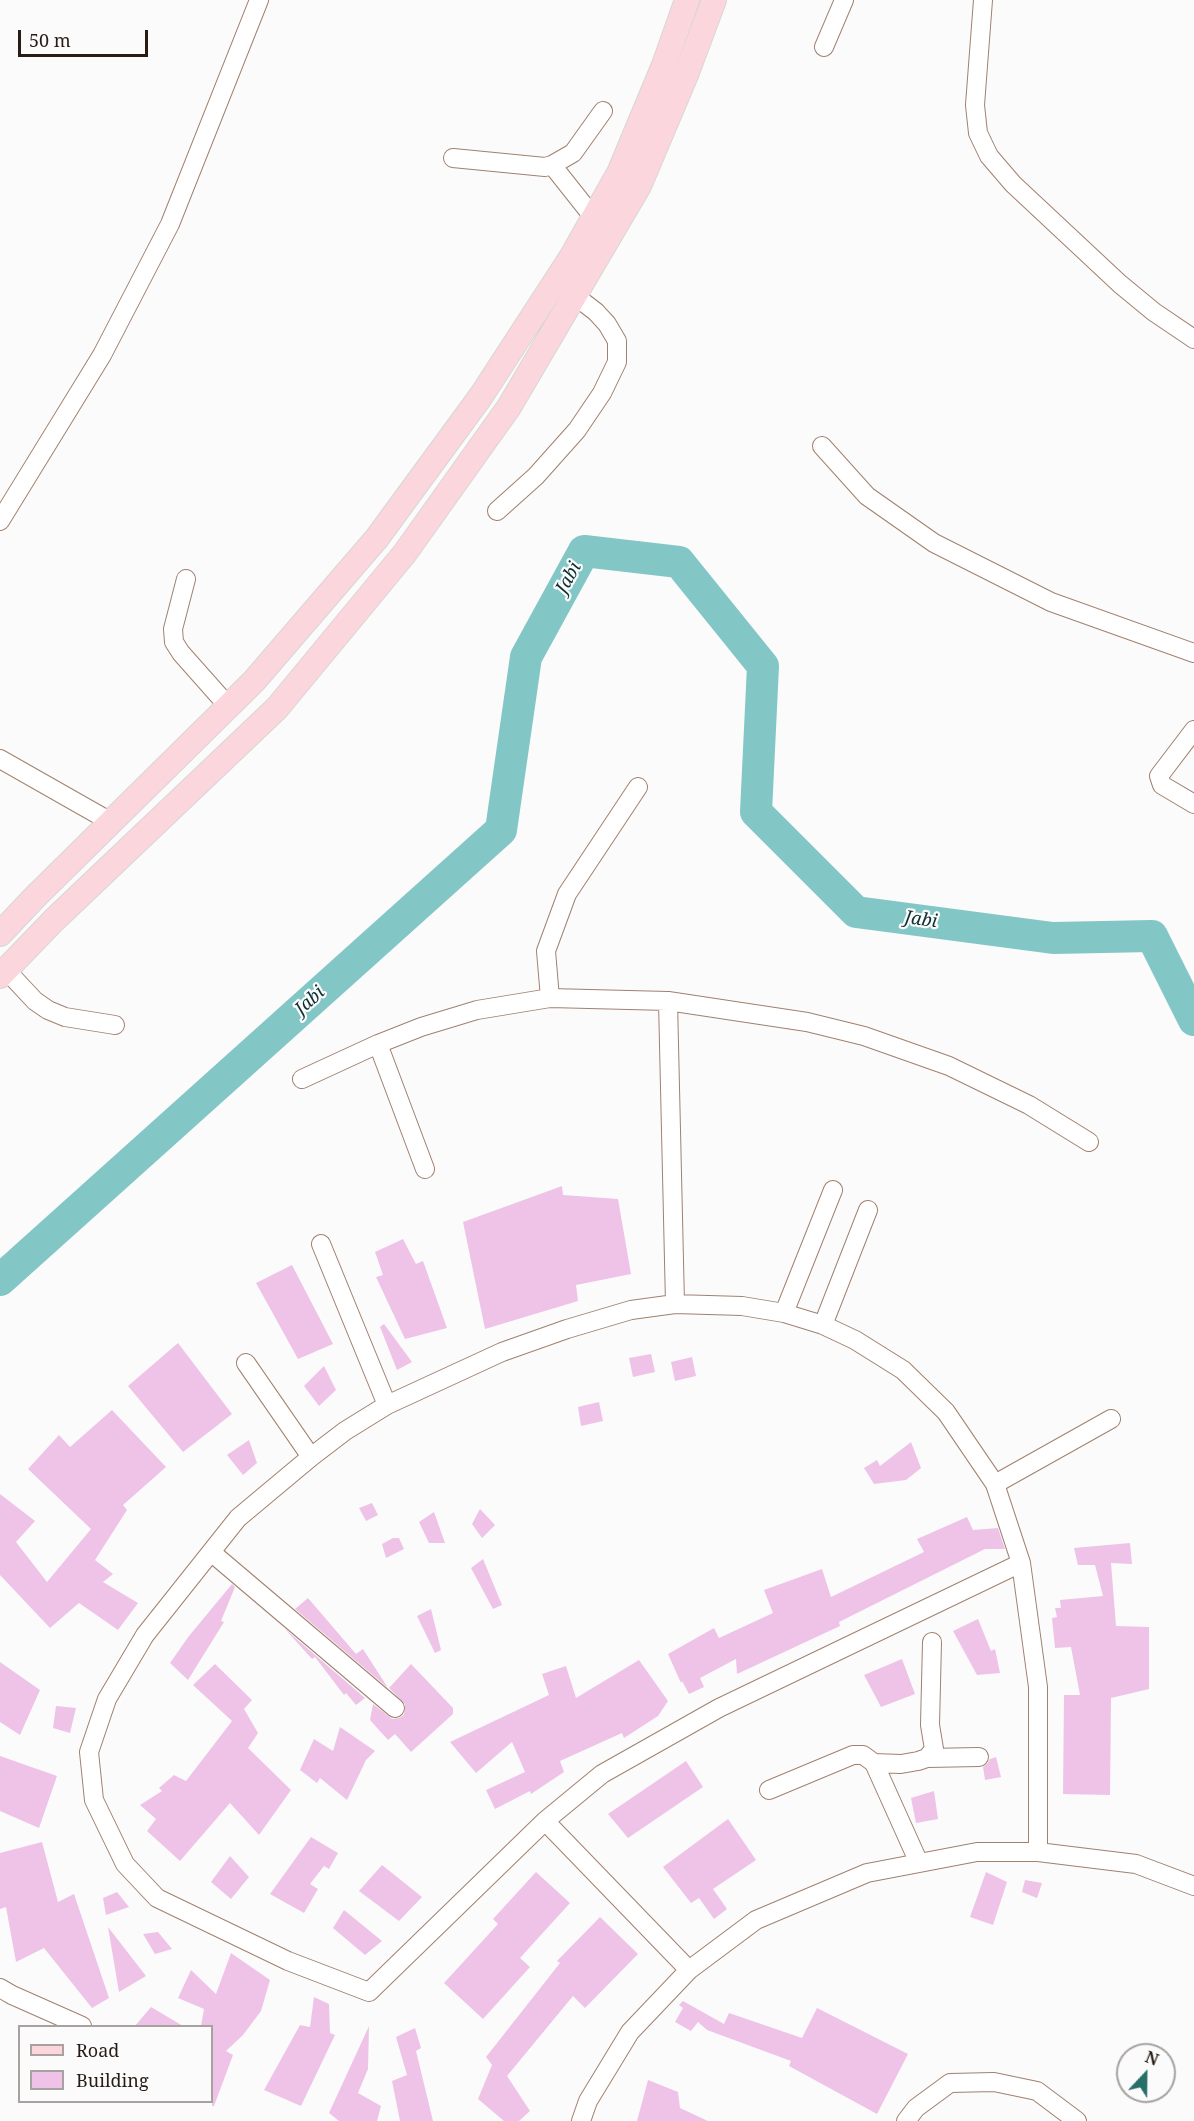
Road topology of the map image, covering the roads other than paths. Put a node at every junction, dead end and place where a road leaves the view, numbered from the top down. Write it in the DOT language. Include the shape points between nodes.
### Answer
graph roads {
  1 [pos="259,0"];
  2 [pos="687,0"];
  3 [pos="714,0"];
  4 [pos="844,0"];
  5 [pos="982,0"];
  6 [pos="824,47"];
  7 [pos="603,111"];
  8 [pos="453,158"];
  9 [pos="552,165"];
  10 [pos="598,226"];
  11 [pos="574,295"];
  12 [pos="1194,339"];
  13 [pos="822,446"];
  14 [pos="497,511"];
  15 [pos="0,521"];
  16 [pos="186,579"];
  17 [pos="1194,653"];
  18 [pos="228,706"];
  19 [pos="1194,730"];
  20 [pos="0,759"];
  21 [pos="638,787"];
  22 [pos="1194,804"];
  23 [pos="111,822"];
  24 [pos="0,934"];
  25 [pos="3,973"];
  26 [pos="550,998"];
  27 [pos="668,1001"];
  28 [pos="115,1025"];
  29 [pos="378,1044"];
  30 [pos="302,1079"];
  31 [pos="1089,1142"];
  32 [pos="425,1169"];
  33 [pos="833,1190"];
  34 [pos="868,1210"];
  35 [pos="321,1244"];
  36 [pos="675,1304"];
  37 [pos="784,1313"];
  38 [pos="823,1325"];
  39 [pos="246,1364"];
  40 [pos="387,1405"];
  41 [pos="1111,1419"];
  42 [pos="311,1457"];
  43 [pos="995,1484"];
  44 [pos="212,1552"];
  45 [pos="1021,1563"];
  46 [pos="932,1642"];
  47 [pos="395,1708"];
  48 [pos="979,1757"];
  49 [pos="927,1758"];
  50 [pos="874,1763"];
  51 [pos="769,1790"];
  52 [pos="544,1821"];
  53 [pos="1038,1852"];
  54 [pos="918,1863"];
  55 [pos="1194,1886"];
  56 [pos="689,1970"];
  57 [pos="0,1988"];
  58 [pos="80,2025"];
  59 [pos="581,2121"];
  60 [pos="906,2121"];
  61 [pos="1077,2121"];
  1 -- 15 [label="street" via="170,224 102,356"];
  2 -- 10 [label="main road"];
  3 -- 10 [label="main road" via="639,186"];
  4 -- 6 [label="street"];
  5 -- 12 [label="street" via="975,105 978,133 989,156 1012,184 1120,284"];
  7 -- 9 [label="street" via="573,153"];
  8 -- 9 [label="street"];
  9 -- 10 [label="street"];
  10 -- 11 [label="main road"];
  10 -- 18 [label="main road" via="572,256 481,396 377,538"];
  11 -- 14 [label="street" via="607,324 617,341 617,362 577,430 536,476"];
  11 -- 25 [label="main road" via="509,407 412,543 277,708"];
  13 -- 17 [label="street" via="867,496 934,543 1051,602"];
  16 -- 18 [label="street" via="173,629 174,642"];
  18 -- 23 [label="main road"];
  19 -- 22 [label="street" via="1159,776 1161,784"];
  20 -- 23 [label="street"];
  21 -- 26 [label="street" via="567,894 546,951"];
  23 -- 24 [label="main road"];
  25 -- 28 [label="street" via="48,1010 65,1017"];
  26 -- 27 [label="street"];
  26 -- 29 [label="street" via="477,1010"];
  27 -- 31 [label="street" via="807,1022 864,1036 959,1071 1029,1105"];
  27 -- 36 [label="street"];
  29 -- 30 [label="street"];
  29 -- 32 [label="street"];
  33 -- 37 [label="street"];
  34 -- 38 [label="street"];
  35 -- 40 [label="street"];
  36 -- 37 [label="street" via="742,1306"];
  36 -- 40 [label="street" via="631,1310 567,1329 502,1352"];
  37 -- 38 [label="street"];
  38 -- 43 [label="street" via="903,1370 946,1412"];
  39 -- 42 [label="street"];
  40 -- 42 [label="street"];
  41 -- 43 [label="street"];
  42 -- 44 [label="street" via="237,1518"];
  43 -- 45 [label="street"];
  44 -- 47 [label="street"];
  44 -- 52 [label="street" via="145,1635 107,1699 89,1752 94,1800 125,1864 157,1898 288,1961 369,1992"];
  45 -- 52 [label="street" via="718,1708 602,1774"];
  45 -- 53 [label="street" via="1038,1688"];
  46 -- 49 [label="street" via="930,1725 934,1749"];
  48 -- 49 [label="street"];
  49 -- 50 [label="street" via="901,1764"];
  50 -- 51 [label="street" via="863,1755 853,1755"];
  50 -- 54 [label="street"];
  52 -- 56 [label="street"];
  53 -- 54 [label="street" via="977,1852"];
  53 -- 55 [label="street" via="1136,1864"];
  54 -- 56 [label="street" via="867,1873 756,1920"];
  56 -- 59 [label="street" via="630,2032 588,2101"];
  57 -- 58 [label="street"];
  60 -- 61 [label="street" via="916,2108 950,2083 994,2082 1036,2091"];
}
